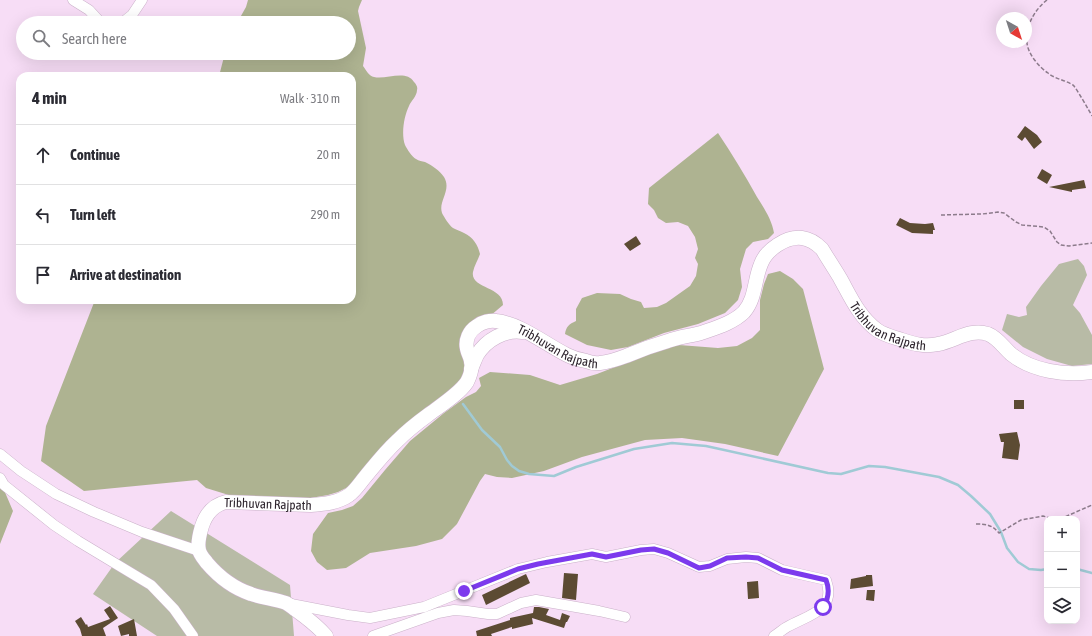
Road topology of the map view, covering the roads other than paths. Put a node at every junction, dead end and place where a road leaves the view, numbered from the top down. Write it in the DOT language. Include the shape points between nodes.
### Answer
graph roads {
  1 [pos="73,0"];
  2 [pos="142,0"];
  3 [pos="95,16"];
  4 [pos="131,16"];
  5 [pos="528,333"];
  6 [pos="471,370"];
  7 [pos="1092,372"];
  8 [pos="0,454"];
  9 [pos="0,478"];
  10 [pos="199,551"];
  11 [pos="287,604"];
  12 [pos="427,611"];
  13 [pos="625,617"];
  14 [pos="193,636"];
  15 [pos="326,636"];
  16 [pos="373,636"];
  17 [pos="774,636"];
  1 -- 3 [label="street"];
  2 -- 4 [label="street"];
  5 -- 6 [label="highway" via="511,332 492,339 477,355"];
  5 -- 6 [label="highway, Tribhuvan Rajpath" via="496,321 477,326 467,341"];
  5 -- 7 [label="highway, Tribhuvan Rajpath" via="568,356 598,363 715,328 739,316 748,307 754,293 760,264 769,252 785,241 801,238 822,249 860,312 871,325 886,335 928,346 969,334 983,333 996,338 1011,354 1033,366 1070,373"];
  6 -- 10 [label="highway, Tribhuvan Rajpath" via="465,384 396,441 351,494 337,501 320,504 222,502 211,509 206,517 198,544"];
  8 -- 10 [label="street" via="56,494 142,532"];
  9 -- 14 [label="street" via="4,485 54,525 151,585 174,609"];
  10 -- 11 [label="highway" via="214,572 235,587"];
  11 -- 12 [label="street" via="370,618"];
  11 -- 15 [label="highway" via="311,620"];
  12 -- 13 [label="street" via="454,610 497,614 521,603 536,600"];
  12 -- 16 [label="street"];
  12 -- 17 [label="street" via="518,569 592,554 606,557 654,549 699,568 727,558 758,558 782,570 826,580 829,588 828,600 823,607"];
}
